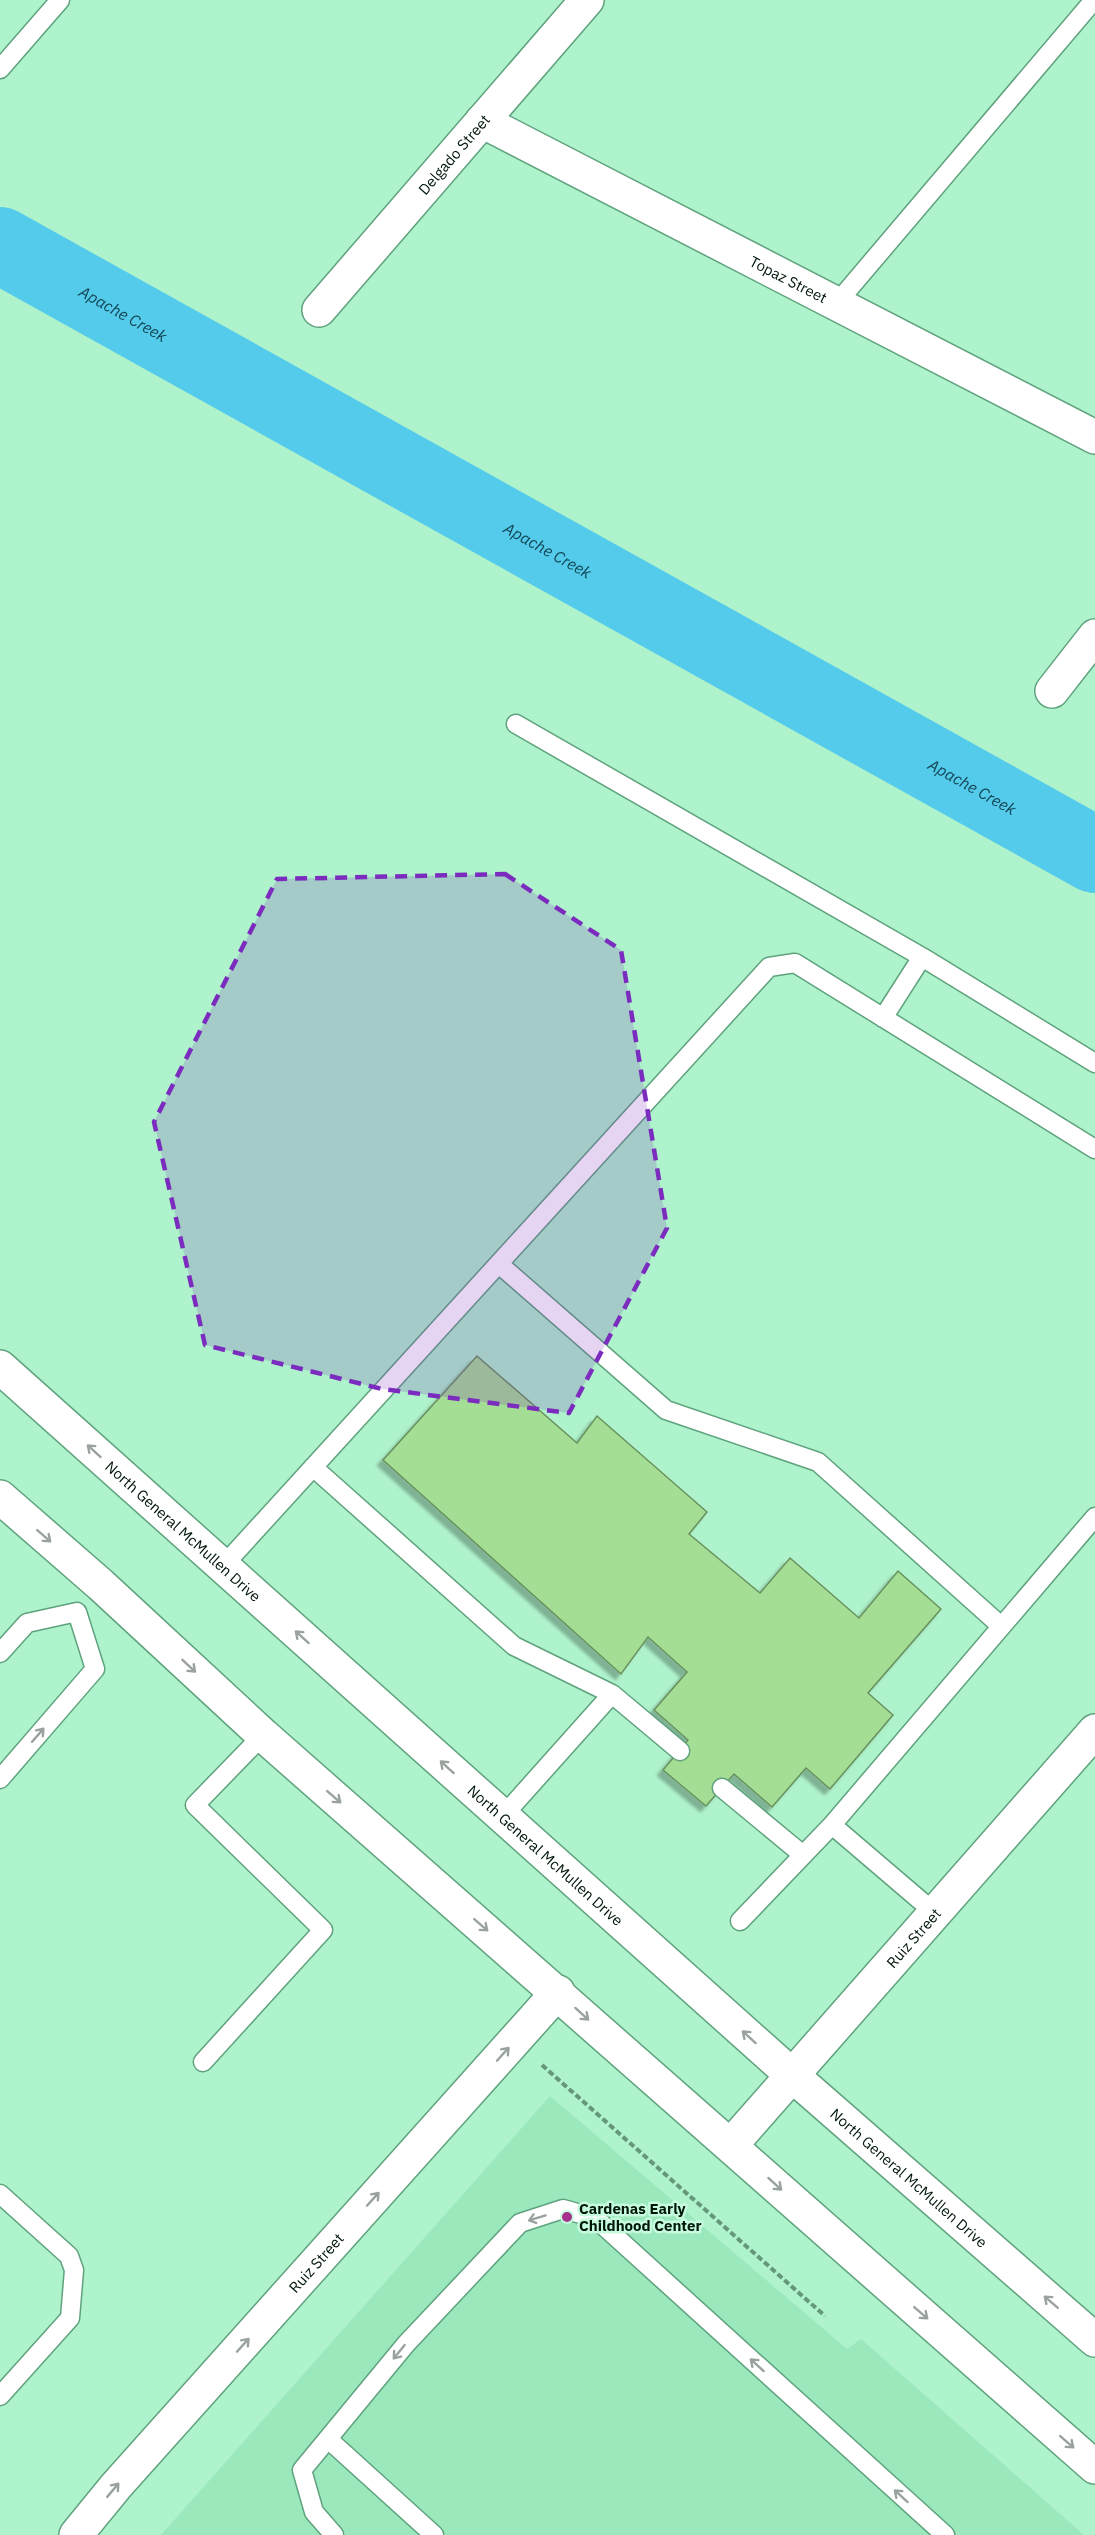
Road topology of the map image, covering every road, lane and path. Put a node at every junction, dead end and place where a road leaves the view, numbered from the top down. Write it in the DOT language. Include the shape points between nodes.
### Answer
graph roads {
  1 [pos="60,0"];
  2 [pos="587,0"];
  3 [pos="1094,0"];
  4 [pos="0,69"];
  5 [pos="482,121"];
  6 [pos="836,304"];
  7 [pos="319,310"];
  8 [pos="1095,437"];
  9 [pos="1095,636"];
  10 [pos="1052,691"];
  11 [pos="516,724"];
  12 [pos="922,957"];
  13 [pos="883,1018"];
  14 [pos="1095,1063"];
  15 [pos="1095,1149"];
  16 [pos="499,1264"];
  17 [pos="0,1367"];
  18 [pos="313,1467"];
  19 [pos="0,1497"];
  20 [pos="1095,1517"];
  21 [pos="223,1566"];
  22 [pos="89,1599"];
  23 [pos="1001,1626"];
  24 [pos="0,1653"];
  25 [pos="612,1695"];
  26 [pos="263,1735"];
  27 [pos="1089,1748"];
  28 [pos="680,1751"];
  29 [pos="0,1779"];
  30 [pos="722,1788"];
  31 [pos="503,1816"];
  32 [pos="832,1825"];
  33 [pos="803,1855"];
  34 [pos="936,1913"];
  35 [pos="740,1921"];
  36 [pos="558,1992"];
  37 [pos="203,2062"];
  38 [pos="541,2064"];
  39 [pos="793,2076"];
  40 [pos="731,2145"];
  41 [pos="0,2194"];
  42 [pos="825,2316"];
  43 [pos="1095,2340"];
  44 [pos="0,2396"];
  45 [pos="328,2439"];
  46 [pos="1095,2467"];
  47 [pos="75,2535"];
  48 [pos="334,2535"];
  49 [pos="434,2535"];
  50 [pos="945,2535"];
  1 -- 4 [label="lane"];
  2 -- 5 [label="main road, Delgado Street"];
  3 -- 6 [label="lane"];
  5 -- 6 [label="main road, Topaz Street"];
  5 -- 7 [label="main road, Delgado Street"];
  6 -- 8 [label="main road, Topaz Street"];
  9 -- 10 [label="main road"];
  11 -- 12 [label="lane"];
  12 -- 13 [label="lane"];
  12 -- 14 [label="lane"];
  13 -- 15 [label="lane"];
  13 -- 16 [label="lane" via="795,963 769,967"];
  16 -- 18 [label="lane"];
  16 -- 23 [label="lane" via="666,1410 818,1462"];
  21 -- 17 [label="main road, North General McMullen Drive, one-way"];
  18 -- 21 [label="lane"];
  18 -- 25 [label="lane" via="514,1646"];
  19 -- 22 [label="main road, one-way"];
  20 -- 23 [label="lane"];
  31 -- 21 [label="main road, North General McMullen Drive, one-way"];
  22 -- 24 [label="lane" via="27,1623"];
  22 -- 26 [label="main road, one-way"];
  29 -- 22 [label="lane, one-way" via="95,1669"];
  23 -- 32 [label="lane"];
  25 -- 28 [label="lane"];
  25 -- 31 [label="lane"];
  26 -- 36 [label="main road, one-way"];
  26 -- 37 [label="lane" via="195,1805 323,1930"];
  27 -- 34 [label="main road, Ruiz Street"];
  30 -- 33 [label="lane"];
  39 -- 31 [label="main road, North General McMullen Drive, one-way"];
  32 -- 33 [label="lane"];
  32 -- 34 [label="lane"];
  33 -- 35 [label="lane"];
  34 -- 39 [label="main road, Ruiz Street"];
  36 -- 40 [label="main road, one-way"];
  47 -- 36 [label="main road, Ruiz Street, one-way"];
  38 -- 42 [label="path"];
  39 -- 40 [label="main road, Ruiz Street"];
  43 -- 39 [label="main road, North General McMullen Drive, one-way"];
  40 -- 46 [label="main road, one-way"];
  41 -- 44 [label="lane" via="69,2256 74,2270 70,2318"];
  45 -- 48 [label="lane" via="302,2470 314,2512"];
  45 -- 49 [label="lane"];
  50 -- 45 [label="lane, one-way" via="595,2218 563,2210 520,2223 406,2344"];
}
